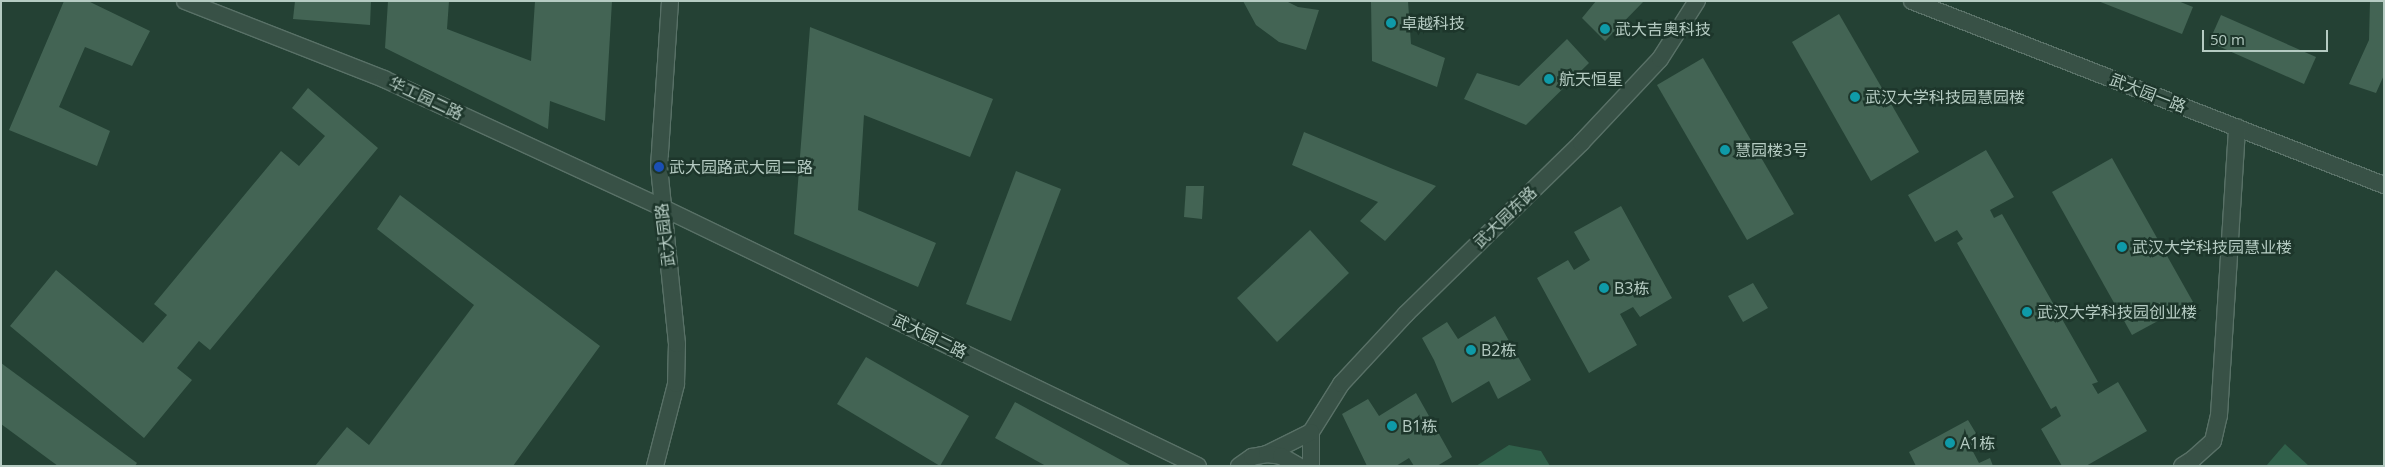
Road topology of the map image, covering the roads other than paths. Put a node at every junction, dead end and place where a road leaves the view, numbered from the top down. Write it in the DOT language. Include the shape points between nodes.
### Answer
graph roads {
  1 [pos="185,1"];
  2 [pos="670,1"];
  3 [pos="1697,1"];
  4 [pos="1912,1"];
  5 [pos="2237,128"];
  6 [pos="2384,185"];
  7 [pos="661,207"];
  8 [pos="1311,432"];
  9 [pos="1267,454"];
  10 [pos="655,466"];
  11 [pos="1198,466"];
  12 [pos="1232,466"];
  13 [pos="1239,466"];
  14 [pos="1298,466"];
  15 [pos="1311,466"];
  16 [pos="2182,466"];
  1 -- 7 [label="street, 华工园二路" via="384,79"];
  2 -- 7 [label="street, 武大园路" via="658,167"];
  3 -- 8 [label="street, 武大园东路" via="1660,59 1581,143 1406,314 1341,384"];
  4 -- 5 [label="street, 武大园一路"];
  5 -- 6 [label="street, 武大园一路"];
  5 -- 16 [label="street" via="2219,416 2213,441"];
  7 -- 10 [label="street, 武大园路" via="677,344 676,384"];
  7 -- 11 [label="street, 武大园二路"];
  8 -- 9 [label="street"];
  8 -- 15 [label="street"];
  9 -- 13 [label="street" via="1252,457"];
  9 -- 14 [label="street" via="1281,456"];
  12 -- 13 [label="street"];
}
